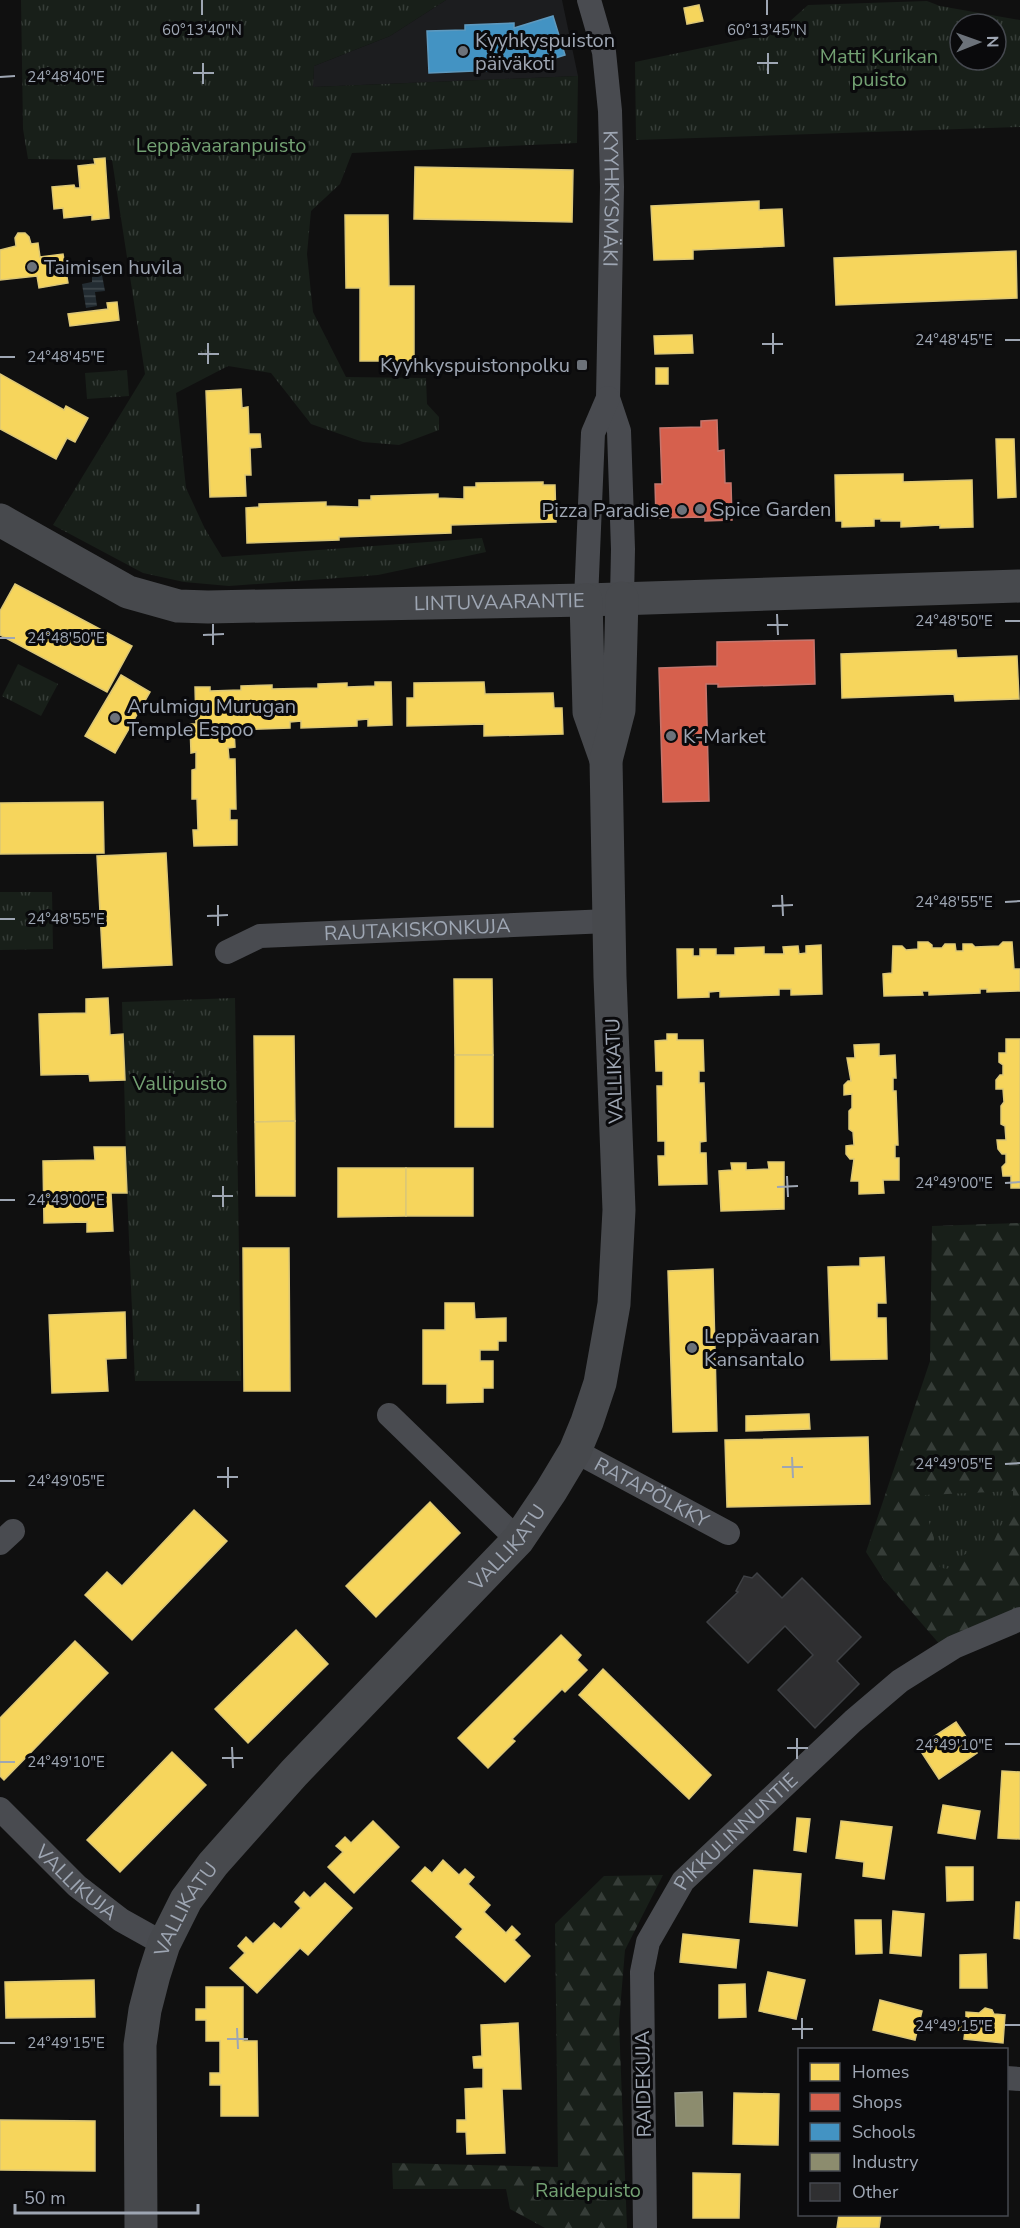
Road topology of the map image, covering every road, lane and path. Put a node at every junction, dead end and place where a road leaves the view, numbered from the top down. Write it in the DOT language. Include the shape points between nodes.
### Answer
graph roads {
  1 [pos="589,0"];
  2 [pos="608,398"];
  3 [pos="0,520"];
  4 [pos="1020,586"];
  5 [pos="622,598"];
  6 [pos="586,600"];
  7 [pos="606,760"];
  8 [pos="609,921"];
  9 [pos="227,952"];
  10 [pos="389,1415"];
  11 [pos="575,1451"];
  12 [pos="728,1533"];
  13 [pos="518,1540"];
  14 [pos="1020,1618"];
  15 [pos="0,1809"];
  16 [pos="648,1941"];
  17 [pos="164,1944"];
  18 [pos="141,2228"];
  19 [pos="645,2228"];
  1 -- 2 [label="street, KYYHKYSMÄKI" via="604,52 610,111"];
  2 -- 5 [label="street, KYYHKYSMÄKI" via="619,431"];
  2 -- 6 [label="street, KYYHKYSMÄKI" via="593,433"];
  3 -- 6 [label="main road, LINTUVAARANTIE" via="128,592 178,606"];
  4 -- 5 [label="main road, LINTUVAARANTIE"];
  5 -- 6 [label="main road, LINTUVAARANTIE"];
  5 -- 7 [label="main road, VALLIKATU" via="620,710"];
  6 -- 7 [label="main road, VALLIKATU" via="589,712"];
  7 -- 8 [label="main road, VALLIKATU"];
  8 -- 9 [label="street, RAUTAKISKONKUJA" via="260,936"];
  8 -- 11 [label="main road, VALLIKATU" via="619,1210 617,1262 600,1383"];
  10 -- 13 [label="street"];
  11 -- 12 [label="street, RATAPÖLKKY"];
  11 -- 13 [label="main road, VALLIKATU"];
  13 -- 17 [label="main road, VALLIKATU" via="357,1706 213,1864 186,1900"];
  14 -- 16 [label="street, PIKKULINNUNTIE" via="954,1647 900,1681 853,1721 683,1881"];
  15 -- 17 [label="street, VALLIKUJA" via="77,1886 121,1920"];
  16 -- 19 [label="street, RAIDEKUJA" via="642,1972"];
  17 -- 18 [label="main road, VALLIKATU" via="145,2010 140,2045"];
}
